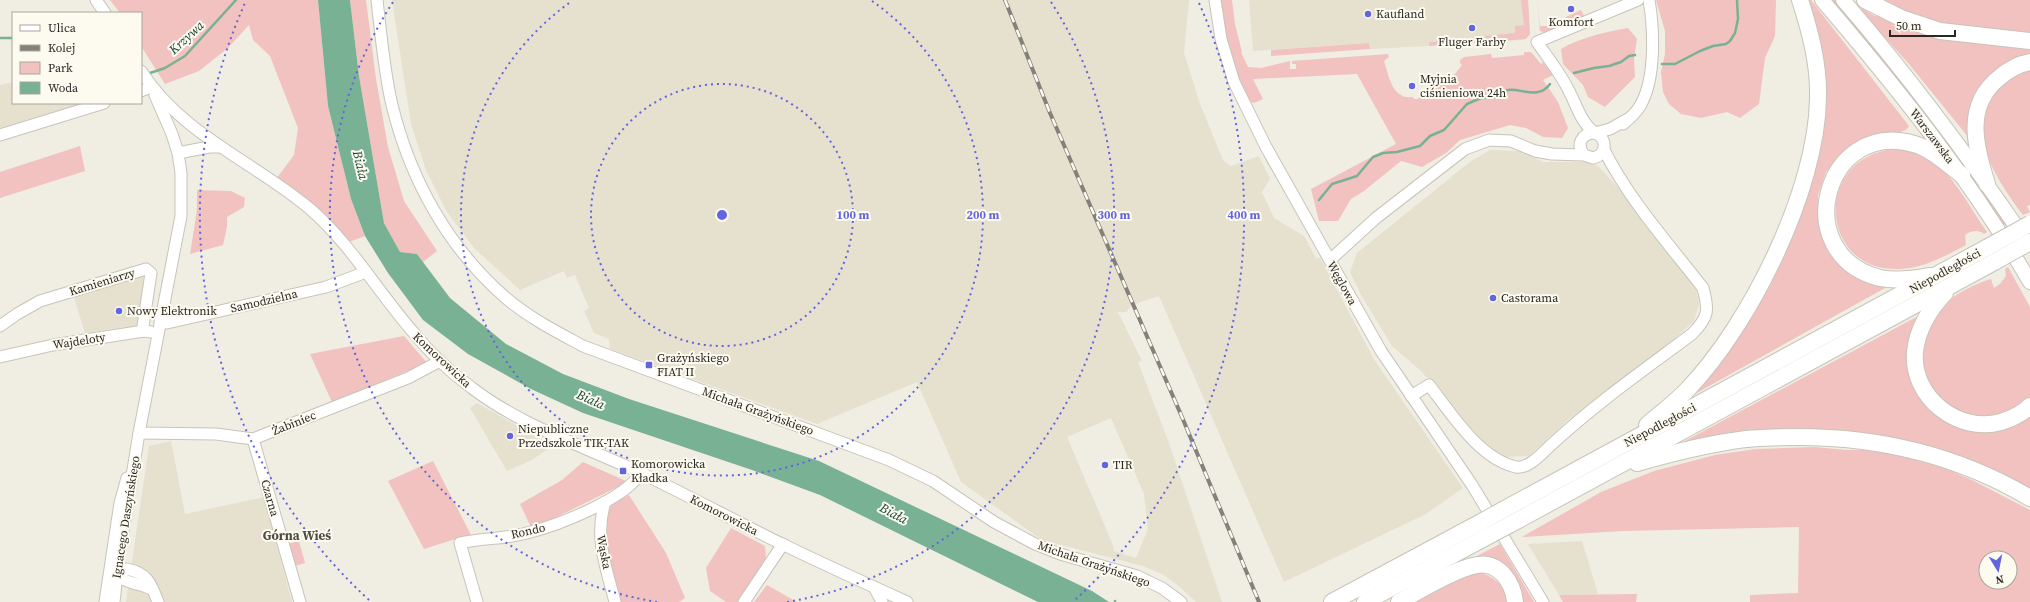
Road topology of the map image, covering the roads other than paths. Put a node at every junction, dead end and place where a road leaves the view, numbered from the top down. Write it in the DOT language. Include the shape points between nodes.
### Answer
graph roads {
  1 [pos="96,0"];
  2 [pos="377,0"];
  3 [pos="1215,0"];
  4 [pos="1638,0"];
  5 [pos="1649,0"];
  6 [pos="1800,0"];
  7 [pos="1822,0"];
  8 [pos="1843,0"];
  9 [pos="1865,0"];
  10 [pos="103,12"];
  11 [pos="2030,41"];
  12 [pos="2030,62"];
  13 [pos="142,74"];
  14 [pos="147,87"];
  15 [pos="101,104"];
  16 [pos="1575,105"];
  17 [pos="1628,119"];
  18 [pos="1594,133"];
  19 [pos="0,135"];
  20 [pos="1580,142"];
  21 [pos="1604,146"];
  22 [pos="219,147"];
  23 [pos="178,153"];
  24 [pos="1552,154"];
  25 [pos="1589,157"];
  26 [pos="1962,175"];
  27 [pos="1987,184"];
  28 [pos="1625,188"];
  29 [pos="2030,224"];
  30 [pos="2030,244"];
  31 [pos="1330,260"];
  32 [pos="366,272"];
  33 [pos="1936,275"];
  34 [pos="2030,282"];
  35 [pos="1954,284"];
  36 [pos="0,326"];
  37 [pos="159,328"];
  38 [pos="144,331"];
  39 [pos="0,357"];
  40 [pos="440,362"];
  41 [pos="1411,396"];
  42 [pos="2030,406"];
  43 [pos="139,433"];
  44 [pos="253,440"];
  45 [pos="1624,444"];
  46 [pos="641,473"];
  47 [pos="1601,474"];
  48 [pos="2030,498"];
  49 [pos="605,502"];
  50 [pos="1505,518"];
  51 [pos="1487,528"];
  52 [pos="783,544"];
  53 [pos="114,558"];
  54 [pos="127,569"];
  55 [pos="116,575"];
  56 [pos="127,583"];
  57 [pos="106,586"];
  58 [pos="874,587"];
  59 [pos="153,590"];
  60 [pos="111,600"];
  61 [pos="158,602"];
  62 [pos="300,602"];
  63 [pos="477,602"];
  64 [pos="615,602"];
  65 [pos="744,602"];
  66 [pos="882,602"];
  67 [pos="907,602"];
  68 [pos="1181,602"];
  69 [pos="1332,602"];
  70 [pos="1365,602"];
  71 [pos="1399,602"];
  72 [pos="1515,602"];
  73 [pos="1543,602"];
  1 -- 10 [label="street"];
  2 -- 68 [label="street, Michała Grażyńskiego" via="392,103 414,173 426,198 452,238 473,265 506,299 558,333 584,346 890,460 933,481 994,522 1035,544 1060,554 1137,576 1162,588"];
  3 -- 31 [label="street, Węglowa" via="1226,58 1243,102"];
  4 -- 16 [label="street" via="1537,42 1569,91"];
  5 -- 17 [label="street" via="1652,31 1649,82 1639,107"];
  6 -- 45 [label="highway" via="1812,42 1818,98 1816,132 1799,197 1766,272 1728,337 1688,389"];
  7 -- 26 [label="main road, Warszawska" via="1888,79"];
  8 -- 27 [label="main road, Warszawska" via="1911,82"];
  9 -- 11 [label="highway" via="1901,18 1940,31"];
  12 -- 27 [label="highway" via="2006,72 1991,84 1975,117 1979,160"];
  13 -- 14 [label="street, Komorowicka"];
  14 -- 22 [label="street, Komorowicka"];
  14 -- 23 [label="street, Ignacego Daszyńskiego" via="165,115"];
  15 -- 19 [label="street"];
  16 -- 18 [label="street"];
  16 -- 20 [label="street"];
  17 -- 18 [label="street" via="1610,129"];
  17 -- 21 [label="street"];
  18 -- 20 [label="street" via="1585,136"];
  18 -- 21 [label="street" via="1602,137"];
  20 -- 24 [label="street" via="1573,148"];
  20 -- 25 [label="street" via="1581,151"];
  21 -- 25 [label="street" via="1601,155"];
  21 -- 28 [label="street"];
  22 -- 23 [label="street"];
  22 -- 32 [label="street, Komorowicka" via="273,181 310,209"];
  23 -- 37 [label="street, Ignacego Daszyńskiego" via="181,173 181,216"];
  24 -- 25 [label="street"];
  24 -- 31 [label="street" via="1535,151 1511,141 1489,140 1465,149 1376,218"];
  25 -- 28 [label="street" via="1601,163"];
  26 -- 33 [label="highway" via="1928,149 1895,141 1878,142 1863,148 1840,167 1827,194 1826,209 1831,238 1849,263 1881,278 1900,279"];
  26 -- 34 [label="main road, Warszawska"];
  27 -- 30 [label="main road, Warszawska"];
  28 -- 41 [label="street" via="1703,288 1707,305 1704,322 1692,334 1571,426 1534,461 1518,467 1500,462 1476,444 1429,385"];
  29 -- 33 [label="highway, Niepodległości, bridge"];
  30 -- 35 [label="highway, Niepodległości, bridge"];
  31 -- 41 [label="street, Węglowa" via="1381,351"];
  32 -- 37 [label="street, Samodzielna" via="326,286 167,323"];
  32 -- 40 [label="street, Komorowicka"];
  33 -- 45 [label="highway, Niepodległości"];
  35 -- 42 [label="highway" via="1930,310 1919,336 1915,351 1916,364 1925,391 1943,411 1969,423 1994,424 2012,418"];
  35 -- 47 [label="highway, Niepodległości"];
  36 -- 38 [label="street, Kamieniarzy" via="40,301 146,269 151,274"];
  37 -- 38 [label="street, Wajdeloty"];
  37 -- 43 [label="street, Ignacego Daszyńskiego"];
  38 -- 39 [label="street, Wajdeloty" via="53,345"];
  40 -- 44 [label="street, Żabiniec" via="408,378"];
  40 -- 46 [label="street, Komorowicka" via="507,412 548,433"];
  41 -- 73 [label="street, Węglowa" via="1472,485"];
  43 -- 44 [label="street" via="216,434"];
  43 -- 53 [label="street, Ignacego Daszyńskiego" via="120,503"];
  44 -- 62 [label="street, Czarna"];
  45 -- 50 [label="highway, Niepodległości"];
  46 -- 49 [label="street, Rondo" via="623,492"];
  46 -- 52 [label="street, Komorowicka"];
  47 -- 48 [label="highway" via="1666,454 1733,440 1820,437 1864,440 1914,450 1954,462"];
  47 -- 50 [label="highway, Niepodległości"];
  49 -- 63 [label="street, Rondo" via="558,524 526,534 460,543"];
  49 -- 64 [label="street, Wąska" via="600,522 600,540"];
  50 -- 51 [label="highway, Niepodległości, bridge"];
  51 -- 69 [label="highway, Niepodległości"];
  51 -- 70 [label="highway, Niepodległości"];
  52 -- 58 [label="street, Komorowicka"];
  52 -- 65 [label="street"];
  53 -- 54 [label="street"];
  53 -- 55 [label="street"];
  53 -- 57 [label="street, Ignacego Daszyńskiego"];
  54 -- 55 [label="street"];
  54 -- 59 [label="street" via="144,575"];
  55 -- 56 [label="street"];
  55 -- 57 [label="street"];
  55 -- 60 [label="street, Ignacego Daszyńskiego"];
  56 -- 59 [label="street" via="140,584"];
  56 -- 60 [label="street"];
  57 -- 60 [label="street, Ignacego Daszyńskiego"];
  58 -- 66 [label="street"];
  58 -- 67 [label="street, Komorowicka"];
  59 -- 61 [label="street"];
  71 -- 72 [label="highway" via="1462,569 1487,564 1499,570 1508,579"];
}
